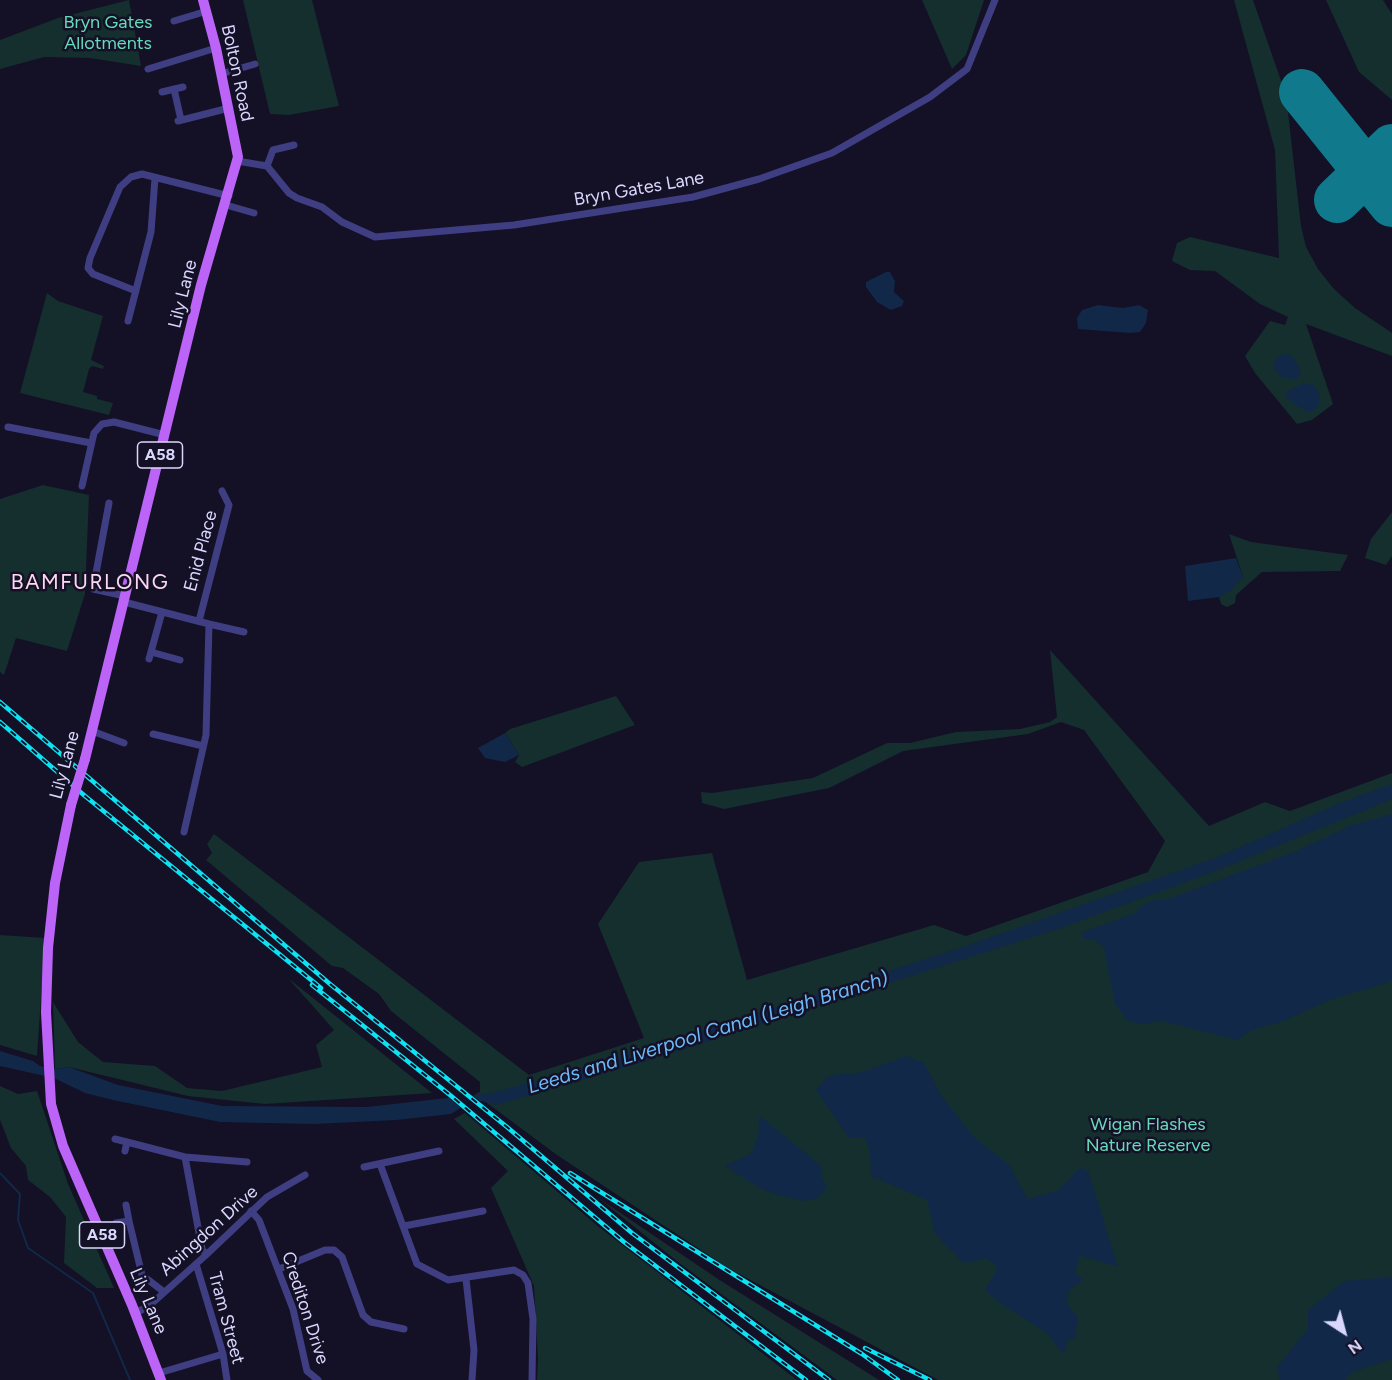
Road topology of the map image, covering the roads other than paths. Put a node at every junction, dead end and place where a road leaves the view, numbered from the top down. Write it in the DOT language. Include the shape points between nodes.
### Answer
graph roads {
  1 [pos="995,0"];
  2 [pos="205,5"];
  3 [pos="174,21"];
  4 [pos="216,48"];
  5 [pos="255,64"];
  6 [pos="148,69"];
  7 [pos="221,74"];
  8 [pos="183,87"];
  9 [pos="174,89"];
  10 [pos="162,92"];
  11 [pos="229,108"];
  12 [pos="294,145"];
  13 [pos="237,157"];
  14 [pos="267,166"];
  15 [pos="155,178"];
  16 [pos="227,201"];
  17 [pos="254,213"];
  18 [pos="136,291"];
  19 [pos="128,321"];
  20 [pos="8,427"];
  21 [pos="165,435"];
  22 [pos="91,443"];
  23 [pos="82,486"];
  24 [pos="222,491"];
  25 [pos="109,502"];
  26 [pos="124,599"];
  27 [pos="162,612"];
  28 [pos="199,621"];
  29 [pos="209,624"];
  30 [pos="244,632"];
  31 [pos="180,660"];
  32 [pos="92,731"];
  33 [pos="153,734"];
  34 [pos="124,743"];
  35 [pos="204,746"];
  36 [pos="184,832"];
  37 [pos="115,1139"];
  38 [pos="127,1142"];
  39 [pos="125,1151"];
  40 [pos="439,1151"];
  41 [pos="185,1157"];
  42 [pos="247,1162"];
  43 [pos="381,1164"];
  44 [pos="364,1167"];
  45 [pos="305,1175"];
  46 [pos="126,1205"];
  47 [pos="250,1211"];
  48 [pos="483,1211"];
  49 [pos="129,1221"];
  50 [pos="116,1223"];
  51 [pos="404,1226"];
  52 [pos="206,1255"];
  53 [pos="196,1264"];
  54 [pos="279,1269"];
  55 [pos="466,1279"];
  56 [pos="164,1292"];
  57 [pos="135,1313"];
  58 [pos="404,1329"];
  59 [pos="223,1354"];
  60 [pos="160,1376"];
  61 [pos="227,1380"];
  62 [pos="318,1380"];
  63 [pos="472,1380"];
  64 [pos="532,1380"];
  1 -- 14 [label="street, Bryn Gates Lane" via="967,69 930,97 832,153 693,197 514,225 375,237 289,193"];
  2 -- 3 [label="street"];
  2 -- 4 [label="main road, Bolton Road / A58"];
  4 -- 6 [label="street"];
  4 -- 7 [label="main road, Bolton Road / A58"];
  5 -- 7 [label="street"];
  7 -- 11 [label="main road, Bolton Road / A58"];
  8 -- 9 [label="street"];
  9 -- 10 [label="street"];
  9 -- 11 [label="street" via="179,120"];
  11 -- 13 [label="main road, Bolton Road / A58"];
  12 -- 14 [label="street" via="273,150"];
  13 -- 14 [label="street"];
  13 -- 16 [label="main road, Lily Lane / A58"];
  15 -- 16 [label="street"];
  15 -- 18 [label="street" via="151,232"];
  15 -- 18 [label="street" via="142,174 131,177 120,187 88,267 93,274"];
  16 -- 17 [label="street"];
  16 -- 21 [label="main road, Lily Lane / A58" via="201,285"];
  18 -- 19 [label="street"];
  20 -- 22 [label="street"];
  21 -- 22 [label="street" via="108,423 98,428"];
  21 -- 26 [label="main road, Lily Lane / A58"];
  22 -- 23 [label="street"];
  24 -- 28 [label="street, Enid Place" via="229,505"];
  25 -- 26 [label="street" via="93,589"];
  26 -- 27 [label="street"];
  26 -- 32 [label="main road, Lily Lane / A58"];
  27 -- 28 [label="street"];
  27 -- 31 [label="street" via="150,655"];
  28 -- 29 [label="street"];
  29 -- 30 [label="street"];
  29 -- 35 [label="street"];
  32 -- 34 [label="street"];
  32 -- 57 [label="main road, Lily Lane / A58, bridge" via="56,875 46,991 47,1062 53,1115 63,1146"];
  33 -- 35 [label="street"];
  35 -- 36 [label="street" via="183,822"];
  37 -- 38 [label="street"];
  38 -- 39 [label="street"];
  38 -- 41 [label="street"];
  40 -- 43 [label="street"];
  41 -- 42 [label="street"];
  41 -- 52 [label="street"];
  43 -- 44 [label="street"];
  43 -- 51 [label="street"];
  45 -- 47 [label="street, Abingdon Drive"];
  46 -- 49 [label="street"];
  47 -- 52 [label="street, Abingdon Drive"];
  47 -- 54 [label="street, Crediton Drive" via="260,1220"];
  48 -- 51 [label="street"];
  49 -- 50 [label="street"];
  49 -- 56 [label="street" via="142,1275"];
  51 -- 55 [label="street" via="417,1264 448,1280"];
  52 -- 53 [label="street, Abingdon Drive"];
  53 -- 56 [label="street, Abingdon Drive"];
  53 -- 59 [label="street, Tram Street"];
  54 -- 58 [label="street" via="334,1250 342,1257 363,1315 370,1322"];
  54 -- 62 [label="street, Crediton Drive" via="307,1371"];
  55 -- 63 [label="street" via="474,1350"];
  55 -- 64 [label="street" via="514,1270 523,1275 528,1283 533,1319"];
  56 -- 57 [label="street, Abingdon Drive"];
  57 -- 60 [label="main road, Lily Lane / A58"];
  59 -- 60 [label="street"];
  59 -- 61 [label="street, Tram Street"];
}
